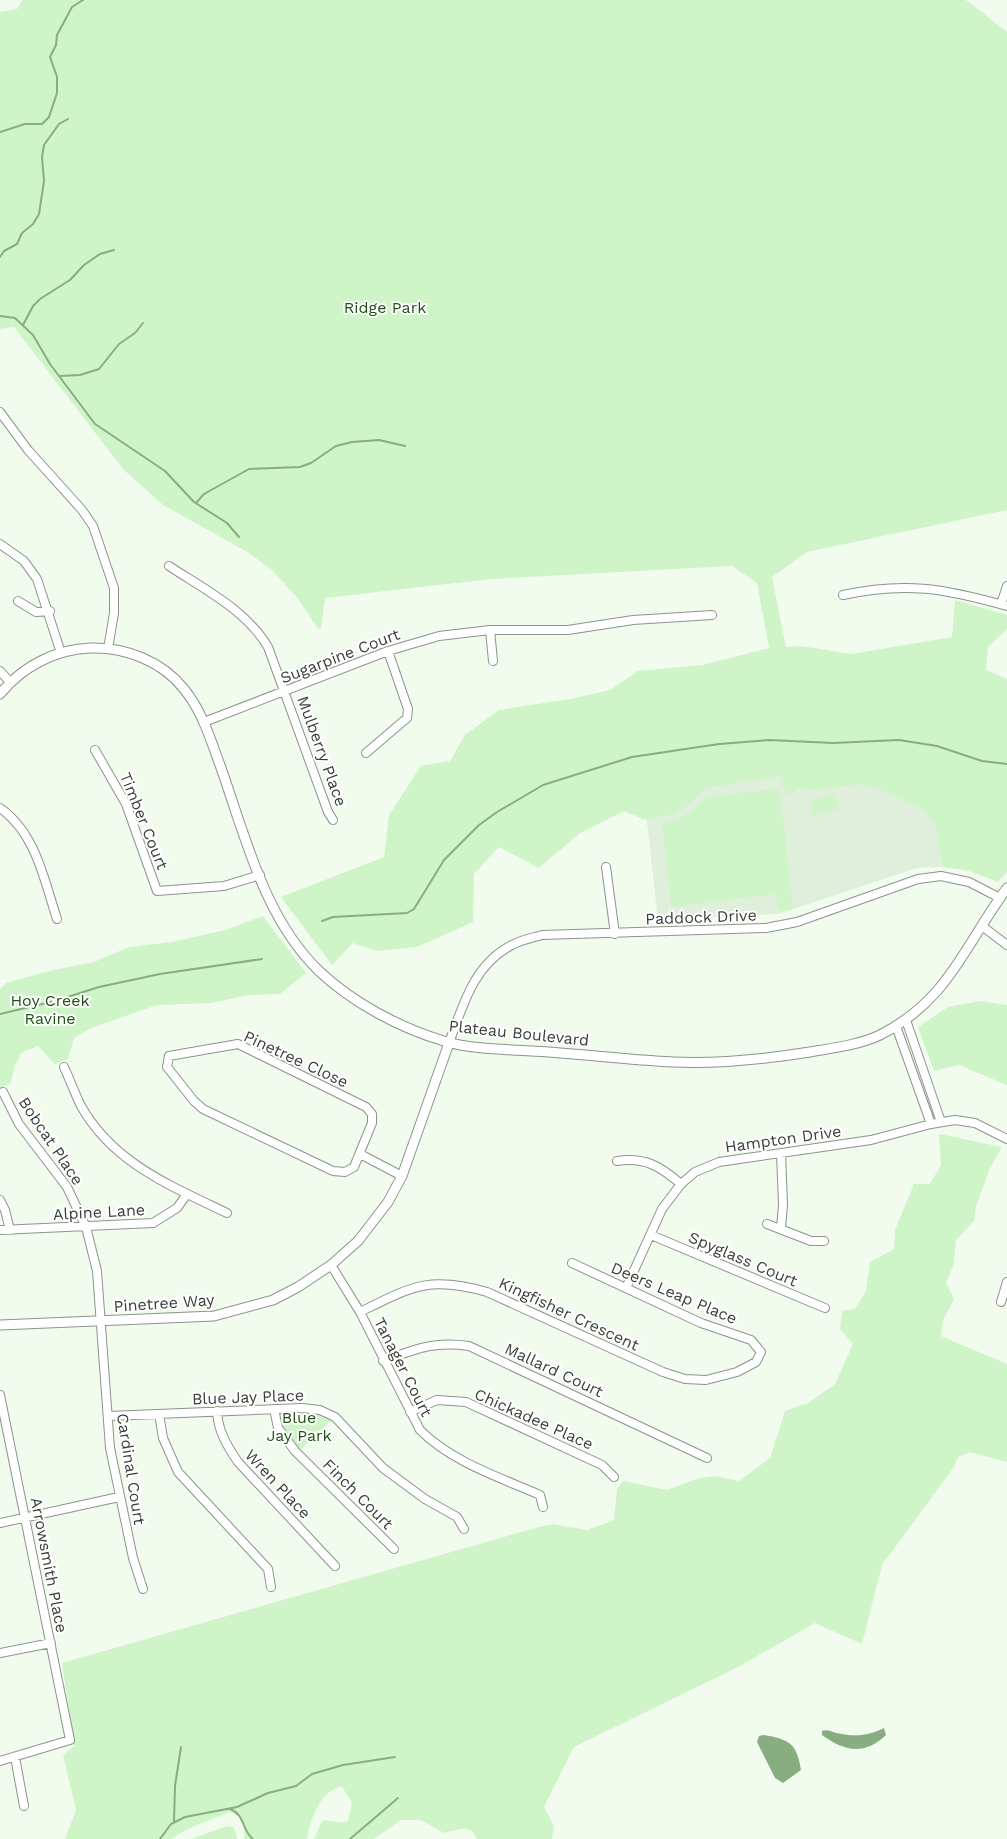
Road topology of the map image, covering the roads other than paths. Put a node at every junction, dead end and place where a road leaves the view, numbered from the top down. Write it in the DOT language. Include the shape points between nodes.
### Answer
graph roads {
  1 [pos="0,412"];
  2 [pos="0,544"];
  3 [pos="170,566"];
  4 [pos="1007,586"];
  5 [pos="843,595"];
  6 [pos="18,601"];
  7 [pos="1004,605"];
  8 [pos="50,612"];
  9 [pos="712,616"];
  10 [pos="490,630"];
  11 [pos="108,649"];
  12 [pos="388,651"];
  13 [pos="61,653"];
  14 [pos="493,661"];
  15 [pos="0,672"];
  16 [pos="10,682"];
  17 [pos="285,691"];
  18 [pos="0,694"];
  19 [pos="204,722"];
  20 [pos="95,750"];
  21 [pos="366,753"];
  22 [pos="0,808"];
  23 [pos="334,820"];
  24 [pos="606,867"];
  25 [pos="260,875"];
  26 [pos="1007,888"];
  27 [pos="1000,898"];
  28 [pos="57,919"];
  29 [pos="982,926"];
  30 [pos="615,934"];
  31 [pos="1007,945"];
  32 [pos="906,1020"];
  33 [pos="896,1026"];
  34 [pos="449,1042"];
  35 [pos="64,1067"];
  36 [pos="3,1092"];
  37 [pos="941,1122"];
  38 [pos="931,1124"];
  39 [pos="1007,1138"];
  40 [pos="781,1153"];
  41 [pos="360,1154"];
  42 [pos="617,1161"];
  43 [pos="402,1176"];
  44 [pos="681,1184"];
  45 [pos="187,1194"];
  46 [pos="0,1200"];
  47 [pos="227,1212"];
  48 [pos="767,1224"];
  49 [pos="86,1227"];
  50 [pos="781,1228"];
  51 [pos="0,1230"];
  52 [pos="10,1230"];
  53 [pos="651,1235"];
  54 [pos="824,1241"];
  55 [pos="572,1263"];
  56 [pos="330,1265"];
  57 [pos="1007,1282"];
  58 [pos="626,1288"];
  59 [pos="1001,1302"];
  60 [pos="825,1308"];
  61 [pos="360,1312"];
  62 [pos="101,1321"];
  63 [pos="0,1325"];
  64 [pos="762,1352"];
  65 [pos="383,1361"];
  66 [pos="0,1395"];
  67 [pos="274,1409"];
  68 [pos="217,1411"];
  69 [pos="410,1412"];
  70 [pos="159,1414"];
  71 [pos="108,1416"];
  72 [pos="707,1458"];
  73 [pos="614,1477"];
  74 [pos="119,1497"];
  75 [pos="543,1507"];
  76 [pos="26,1516"];
  77 [pos="0,1523"];
  78 [pos="464,1529"];
  79 [pos="394,1549"];
  80 [pos="335,1566"];
  81 [pos="271,1587"];
  82 [pos="143,1589"];
  83 [pos="51,1643"];
  84 [pos="0,1653"];
  85 [pos="15,1757"];
  86 [pos="0,1761"];
  87 [pos="24,1806"];
  1 -- 11 [label="street" via="93,526 114,588"];
  2 -- 8 [label="street" via="24,561 37,579"];
  3 -- 17 [label="street, Mulberry Place" via="252,624 268,647"];
  4 -- 7 [label="street"];
  5 -- 7 [label="street" via="884,587 925,587 977,596"];
  6 -- 8 [label="street" via="36,612"];
  8 -- 13 [label="street"];
  9 -- 10 [label="street, Sugarpine Court" via="633,620 568,630"];
  10 -- 12 [label="street, Sugarpine Court" via="439,636"];
  10 -- 14 [label="street"];
  11 -- 13 [label="street, Plateau Boulevard" via="84,648"];
  11 -- 19 [label="street, Plateau Boulevard" via="132,654 166,671 182,686"];
  12 -- 17 [label="street, Sugarpine Court"];
  12 -- 21 [label="street" via="408,709 407,718"];
  13 -- 16 [label="street, Plateau Boulevard" via="36,663"];
  15 -- 16 [label="street"];
  16 -- 18 [label="street, Plateau Boulevard"];
  17 -- 19 [label="street, Sugarpine Court"];
  17 -- 23 [label="street, Mulberry Place" via="328,812"];
  19 -- 25 [label="street, Plateau Boulevard"];
  20 -- 25 [label="street, Timber Court" via="120,790 157,891 224,886"];
  22 -- 28 [label="street" via="32,844"];
  24 -- 30 [label="street"];
  25 -- 34 [label="street, Plateau Boulevard" via="288,932 320,972 384,1016"];
  26 -- 27 [label="street, Plateau Boulevard"];
  27 -- 29 [label="street, Plateau Boulevard"];
  27 -- 30 [label="street, Paddock Drive" via="970,882 941,876 918,879 797,922 766,928"];
  29 -- 31 [label="street"];
  29 -- 32 [label="street, Plateau Boulevard" via="946,984"];
  30 -- 34 [label="street, Paddock Drive" via="542,935 512,944 489,961 469,988"];
  32 -- 33 [label="street, Plateau Boulevard"];
  32 -- 37 [label="street"];
  33 -- 34 [label="street, Plateau Boulevard" via="877,1037 838,1048 777,1057 676,1062"];
  33 -- 38 [label="street"];
  34 -- 43 [label="street, Pinetree Way"];
  35 -- 45 [label="street" via="82,1106 105,1140 150,1176"];
  36 -- 49 [label="street, Bobcat Place" via="19,1124 67,1187"];
  37 -- 38 [label="street, Hampton Drive"];
  37 -- 39 [label="street, Hampton Drive" via="975,1123"];
  38 -- 40 [label="street, Hampton Drive" via="871,1140"];
  40 -- 44 [label="street, Hampton Drive" via="719,1162 695,1172"];
  40 -- 50 [label="street"];
  41 -- 41 [label="street, Pinetree Close" via="372,1123 372,1114 366,1107 238,1044 169,1056 167,1066 203,1108 333,1171 345,1172 354,1166"];
  41 -- 43 [label="street"];
  42 -- 44 [label="street" via="635,1158 663,1169"];
  43 -- 56 [label="street, Pinetree Way" via="388,1202 358,1241"];
  44 -- 53 [label="street, Hampton Drive" via="662,1209"];
  45 -- 47 [label="street"];
  45 -- 49 [label="street, Alpine Lane" via="177,1208 153,1223"];
  46 -- 52 [label="street"];
  48 -- 50 [label="street"];
  49 -- 52 [label="street, Alpine Lane"];
  49 -- 62 [label="street, Bobcat Place" via="97,1271"];
  50 -- 54 [label="street" via="810,1241"];
  51 -- 52 [label="street, Alpine Lane"];
  53 -- 58 [label="street, Hampton Drive"];
  53 -- 60 [label="street, Spyglass Court"];
  55 -- 58 [label="street, Deers Leap Place"];
  56 -- 61 [label="street, Tanager Court"];
  56 -- 62 [label="street, Pinetree Way" via="273,1300 214,1316"];
  57 -- 59 [label="street"];
  58 -- 64 [label="street, Deers Leap Place" via="701,1323 751,1340"];
  61 -- 64 [label="street, Kingfisher Crescent" via="404,1290 424,1284 460,1284 487,1292 685,1379 706,1380 737,1372 756,1362"];
  61 -- 65 [label="street, Tanager Court"];
  62 -- 63 [label="street, Pinetree Way"];
  62 -- 71 [label="street, Cardinal Court"];
  65 -- 69 [label="street, Tanager Court"];
  65 -- 72 [label="street, Mallard Court" via="427,1345 451,1343 469,1346"];
  66 -- 76 [label="street, Arrowsmith Place"];
  67 -- 68 [label="street, Blue Jay Place"];
  67 -- 78 [label="street, Blue Jay Place" via="320,1410 335,1417 384,1468 425,1499 457,1517"];
  67 -- 79 [label="street, Finch Court" via="278,1428 296,1451"];
  68 -- 70 [label="street, Blue Jay Place"];
  68 -- 80 [label="street, Wren Place" via="227,1447 238,1462"];
  69 -- 73 [label="street, Chickadee Place" via="437,1400 466,1402 602,1466"];
  69 -- 75 [label="street, Tanager Court" via="420,1430 434,1444 540,1495"];
  70 -- 71 [label="street, Blue Jay Place"];
  70 -- 81 [label="street" via="163,1438 178,1472 268,1569"];
  71 -- 74 [label="street, Cardinal Court"];
  74 -- 76 [label="street"];
  74 -- 82 [label="street, Cardinal Court"];
  76 -- 77 [label="street"];
  76 -- 83 [label="street, Arrowsmith Place"];
  83 -- 84 [label="street"];
  83 -- 85 [label="street, Arrowsmith Place" via="70,1740"];
  85 -- 86 [label="street"];
  85 -- 87 [label="street"];
}
